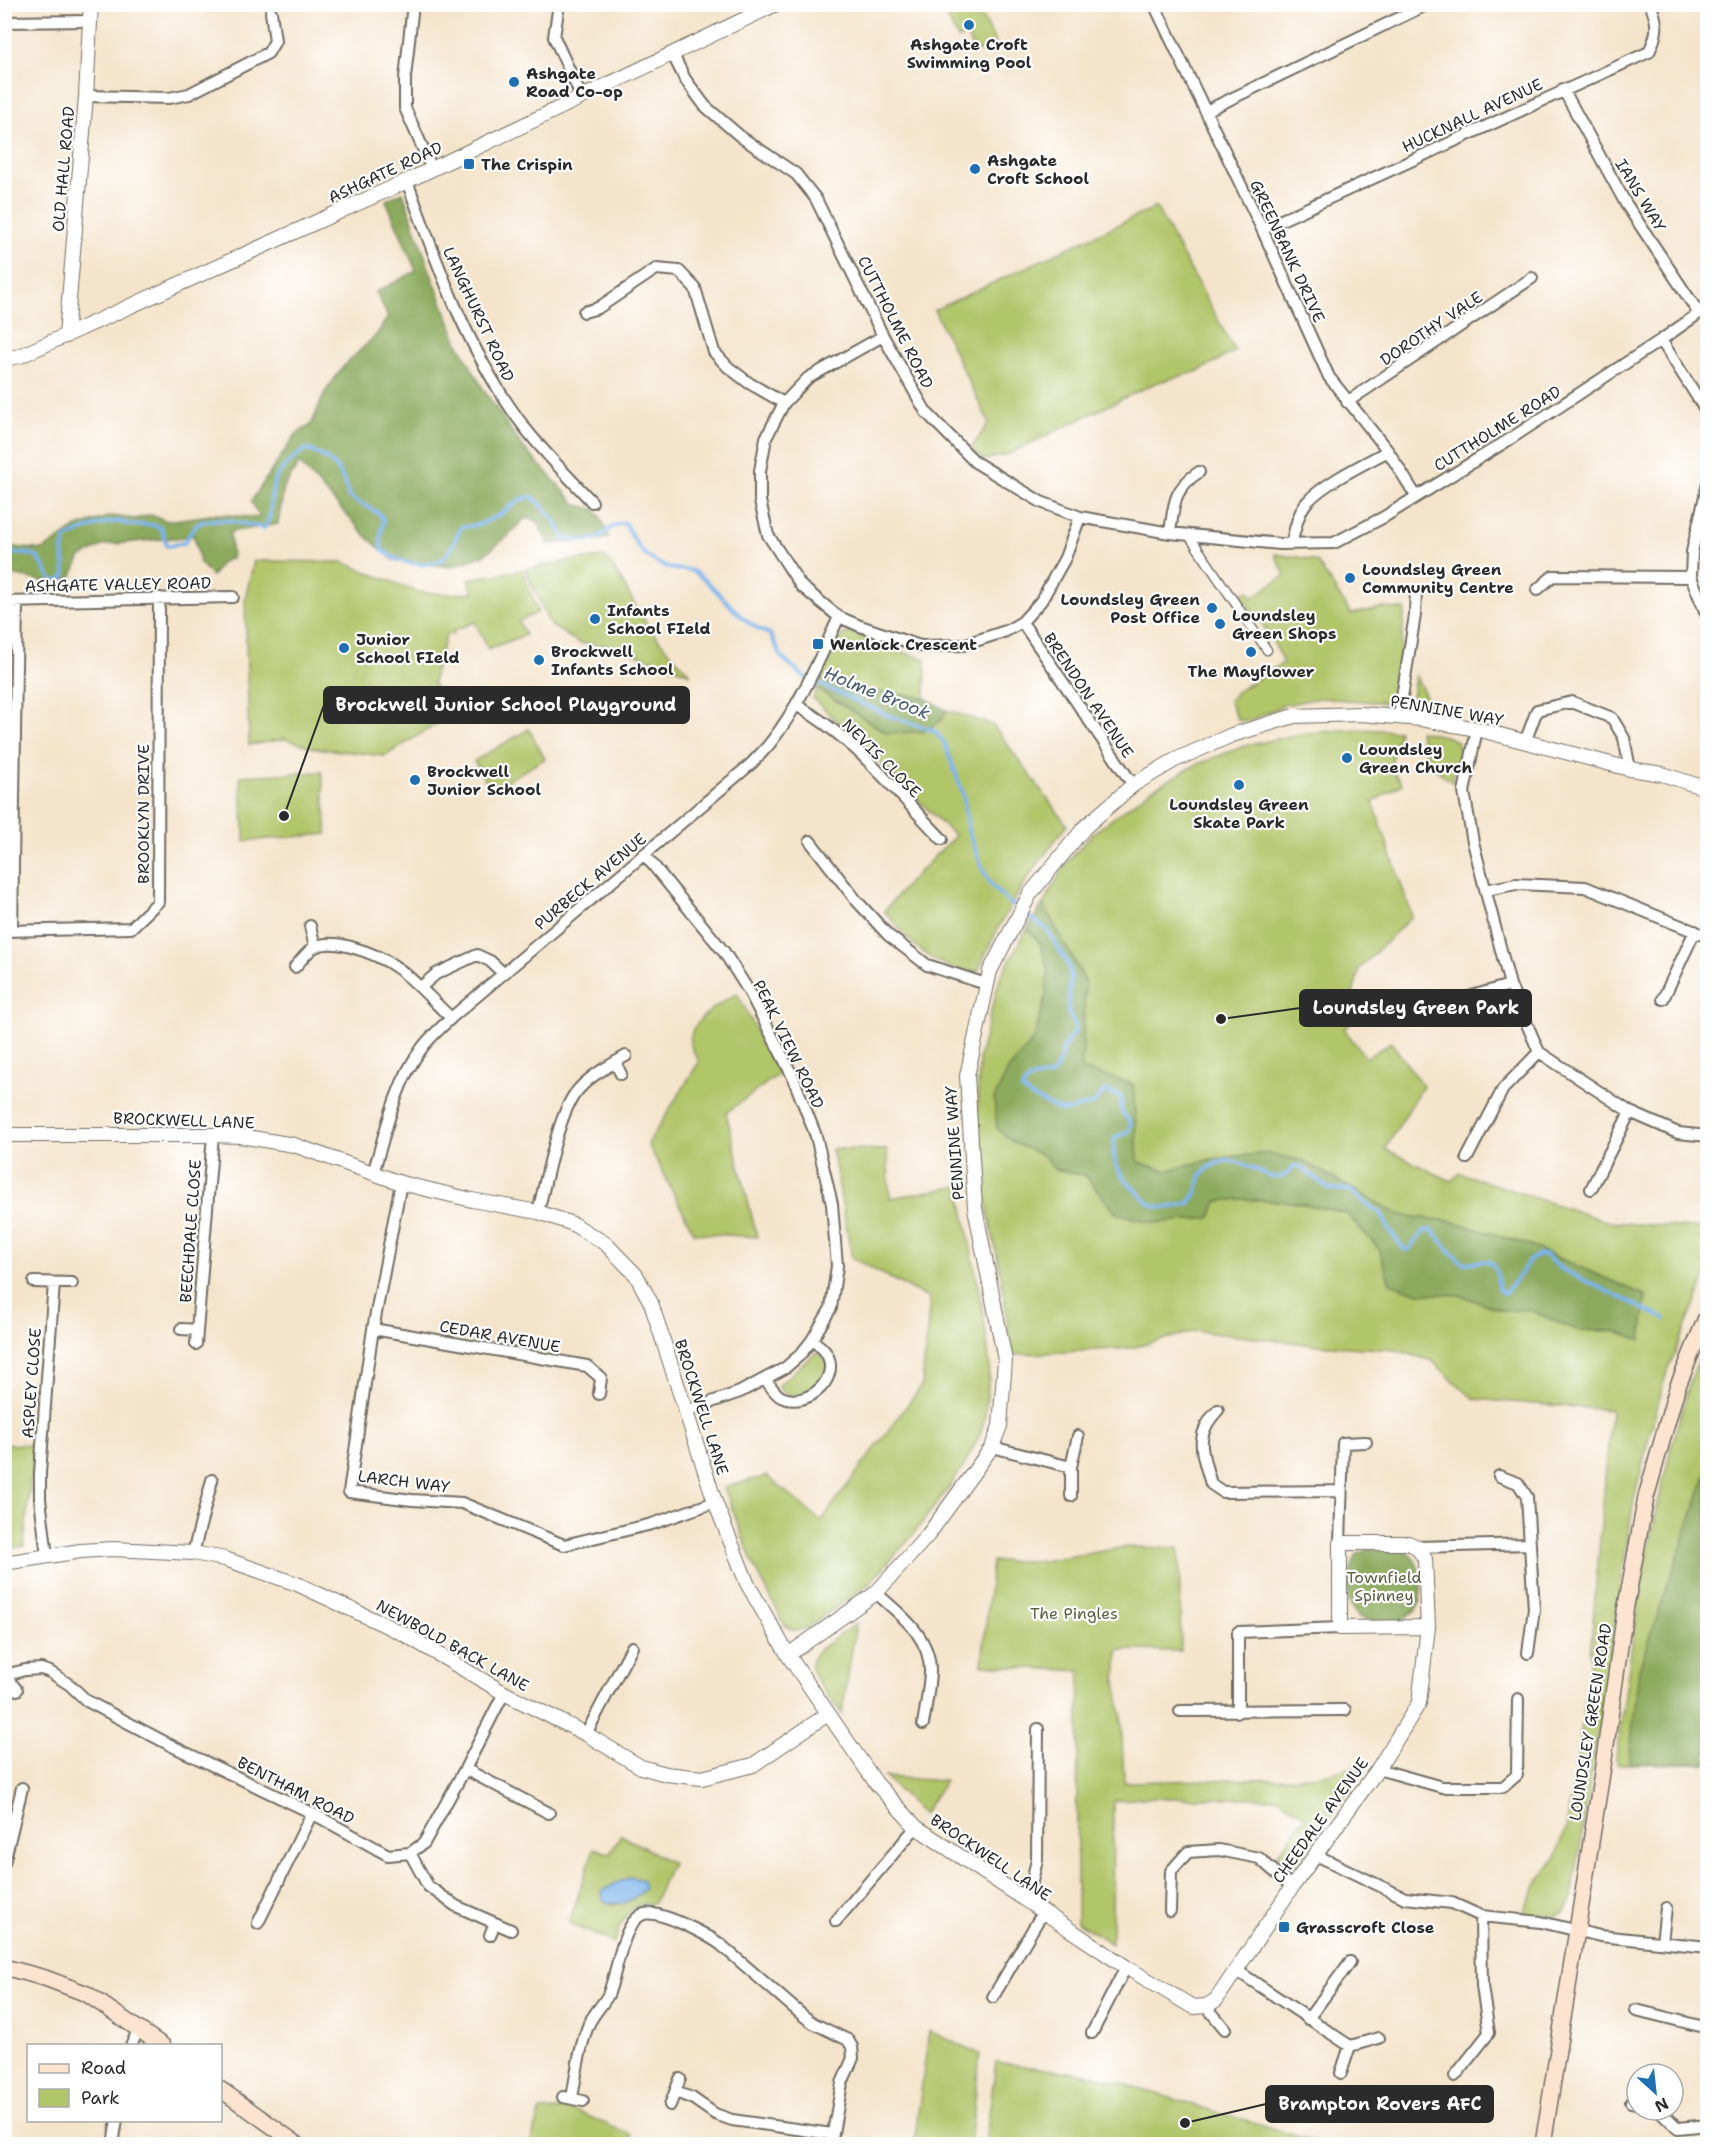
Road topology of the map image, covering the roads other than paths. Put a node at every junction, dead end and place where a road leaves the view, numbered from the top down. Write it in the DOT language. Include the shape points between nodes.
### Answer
graph roads {
  1 [pos="92,4"];
  2 [pos="413,4"];
  3 [pos="560,4"];
  4 [pos="776,4"];
  5 [pos="1154,4"];
  6 [pos="1428,4"];
  7 [pos="1650,4"];
  8 [pos="271,12"];
  9 [pos="90,21"];
  10 [pos="4,22"];
  11 [pos="673,56"];
  12 [pos="1563,89"];
  13 [pos="86,96"];
  14 [pos="582,98"];
  15 [pos="1206,111"];
  16 [pos="432,169"];
  17 [pos="407,181"];
  18 [pos="1262,229"];
  19 [pos="1532,278"];
  20 [pos="1703,310"];
  21 [pos="584,312"];
  22 [pos="66,336"];
  23 [pos="883,336"];
  24 [pos="1661,340"];
  25 [pos="4,359"];
  26 [pos="1347,402"];
  27 [pos="784,403"];
  28 [pos="1707,414"];
  29 [pos="1388,451"];
  30 [pos="1199,472"];
  31 [pos="1707,483"];
  32 [pos="1416,496"];
  33 [pos="592,502"];
  34 [pos="1080,517"];
  35 [pos="1170,533"];
  36 [pos="1188,534"];
  37 [pos="1291,544"];
  38 [pos="1690,577"];
  39 [pos="1537,590"];
  40 [pos="1416,591"];
  41 [pos="233,597"];
  42 [pos="159,598"];
  43 [pos="4,602"];
  44 [pos="17,602"];
  45 [pos="839,616"];
  46 [pos="1707,618"];
  47 [pos="1022,622"];
  48 [pos="1268,650"];
  49 [pos="796,705"];
  50 [pos="1399,716"];
  51 [pos="1477,729"];
  52 [pos="1525,742"];
  53 [pos="1630,769"];
  54 [pos="1132,785"];
  55 [pos="1707,789"];
  56 [pos="942,839"];
  57 [pos="810,841"];
  58 [pos="644,854"];
  59 [pos="1486,890"];
  60 [pos="310,926"];
  61 [pos="8,931"];
  62 [pos="1695,931"];
  63 [pos="1707,937"];
  64 [pos="315,947"];
  65 [pos="295,968"];
  66 [pos="503,974"];
  67 [pos="986,984"];
  68 [pos="1510,985"];
  69 [pos="422,986"];
  70 [pos="1663,999"];
  71 [pos="1427,1010"];
  72 [pos="451,1018"];
  73 [pos="1539,1052"];
  74 [pos="626,1056"];
  75 [pos="615,1062"];
  76 [pos="621,1074"];
  77 [pos="1630,1112"];
  78 [pos="4,1135"];
  79 [pos="213,1135"];
  80 [pos="1707,1136"];
  81 [pos="1467,1158"];
  82 [pos="373,1173"];
  83 [pos="401,1183"];
  84 [pos="1591,1189"];
  85 [pos="538,1212"];
  86 [pos="34,1282"];
  87 [pos="54,1283"];
  88 [pos="72,1283"];
  89 [pos="1707,1313"];
  90 [pos="181,1329"];
  91 [pos="373,1329"];
  92 [pos="197,1330"];
  93 [pos="812,1340"];
  94 [pos="196,1344"];
  95 [pos="765,1379"];
  96 [pos="599,1394"];
  97 [pos="1218,1410"];
  98 [pos="686,1411"];
  99 [pos="1078,1437"];
  100 [pos="1366,1442"];
  101 [pos="992,1448"];
  102 [pos="1071,1467"];
  103 [pos="1499,1476"];
  104 [pos="212,1480"];
  105 [pos="1341,1491"];
  106 [pos="1071,1496"];
  107 [pos="715,1503"];
  108 [pos="1340,1543"];
  109 [pos="1530,1544"];
  110 [pos="1418,1547"];
  111 [pos="193,1553"];
  112 [pos="47,1556"];
  113 [pos="4,1563"];
  114 [pos="876,1593"];
  115 [pos="1428,1627"];
  116 [pos="1340,1628"];
  117 [pos="632,1647"];
  118 [pos="1527,1653"];
  119 [pos="788,1655"];
  120 [pos="5,1675"];
  121 [pos="17,1690"];
  122 [pos="504,1693"];
  123 [pos="1518,1699"];
  124 [pos="1345,1710"];
  125 [pos="1180,1711"];
  126 [pos="1238,1712"];
  127 [pos="828,1714"];
  128 [pos="924,1724"];
  129 [pos="1038,1729"];
  130 [pos="586,1734"];
  131 [pos="465,1769"];
  132 [pos="1378,1769"];
  133 [pos="22,1788"];
  134 [pos="312,1813"];
  135 [pos="549,1813"];
  136 [pos="916,1827"];
  137 [pos="410,1853"];
  138 [pos="1316,1855"];
  139 [pos="4,1863"];
  140 [pos="1292,1887"];
  141 [pos="1019,1895"];
  142 [pos="1666,1908"];
  143 [pos="1170,1911"];
  144 [pos="1043,1912"];
  145 [pos="1481,1916"];
  146 [pos="836,1921"];
  147 [pos="258,1923"];
  148 [pos="495,1923"];
  149 [pos="511,1930"];
  150 [pos="1577,1930"];
  151 [pos="490,1935"];
  152 [pos="1662,1942"];
  153 [pos="1707,1947"];
  154 [pos="1350,1962"];
  155 [pos="4,1967"];
  156 [pos="1126,1967"];
  157 [pos="1236,1970"];
  158 [pos="993,1997"];
  159 [pos="1199,2006"];
  160 [pos="1636,2010"];
  161 [pos="1308,2019"];
  162 [pos="139,2028"];
  163 [pos="1707,2028"];
  164 [pos="1225,2029"];
  165 [pos="1092,2033"];
  166 [pos="1379,2038"];
  167 [pos="132,2044"];
  168 [pos="160,2044"];
  169 [pos="1350,2046"];
  170 [pos="1341,2073"];
  171 [pos="1455,2076"];
  172 [pos="680,2079"];
  173 [pos="222,2090"];
  174 [pos="675,2092"];
  175 [pos="573,2099"];
  176 [pos="670,2105"];
  177 [pos="117,2122"];
  178 [pos="1672,2122"];
  179 [pos="1707,2126"];
  180 [pos="832,2140"];
  181 [pos="113,2145"];
  182 [pos="297,2145"];
  183 [pos="1543,2145"];
  1 -- 9 [label="street, OLD HALL ROAD"];
  2 -- 16 [label="street" via="405,108"];
  3 -- 14 [label="street" via="554,37"];
  4 -- 11 [label="street, ASHGATE ROAD"];
  5 -- 15 [label="street, GREENBANK DRIVE"];
  6 -- 15 [label="street"];
  7 -- 12 [label="street, HUCKNALL AVENUE" via="1656,16 1657,35 1649,51"];
  8 -- 13 [label="street" via="275,41 268,53 189,94 169,98"];
  9 -- 10 [label="street"];
  9 -- 13 [label="street, OLD HALL ROAD"];
  11 -- 14 [label="street, ASHGATE ROAD"];
  11 -- 23 [label="street, CUTTHOLME ROAD" via="705,106 741,137 796,174 816,199"];
  12 -- 18 [label="street, HUCKNALL AVENUE"];
  12 -- 20 [label="street, IANS WAY" via="1626,204"];
  13 -- 22 [label="street, OLD HALL ROAD"];
  14 -- 16 [label="street, ASHGATE ROAD"];
  15 -- 18 [label="street, GREENBANK DRIVE"];
  16 -- 17 [label="street, ASHGATE ROAD"];
  17 -- 22 [label="street, ASHGATE ROAD"];
  17 -- 33 [label="street, LANGHURST ROAD" via="440,271 484,365 525,429"];
  18 -- 26 [label="street, GREENBANK DRIVE" via="1329,377"];
  19 -- 26 [label="street, DOROTHY VALE"];
  20 -- 24 [label="street, CUTTHOLME ROAD"];
  21 -- 27 [label="street" via="598,308 656,269 679,271 695,288 714,352 748,383"];
  22 -- 25 [label="street, ASHGATE ROAD"];
  23 -- 27 [label="street" via="808,378"];
  23 -- 34 [label="street, CUTTHOLME ROAD" via="926,412 975,462 1041,502"];
  24 -- 28 [label="street"];
  24 -- 32 [label="street, CUTTHOLME ROAD"];
  26 -- 29 [label="street, GREENBANK DRIVE"];
  27 -- 45 [label="street" via="766,438 760,471 760,501 768,535 801,586"];
  29 -- 32 [label="street, GREENBANK DRIVE"];
  29 -- 37 [label="street" via="1306,502"];
  30 -- 35 [label="street" via="1184,481 1174,502"];
  31 -- 38 [label="street"];
  32 -- 37 [label="street, CUTTHOLME ROAD" via="1334,543"];
  34 -- 35 [label="street, CUTTHOLME ROAD"];
  34 -- 47 [label="street" via="1065,558 1041,601"];
  35 -- 36 [label="street, CUTTHOLME ROAD"];
  36 -- 37 [label="street, CUTTHOLME ROAD"];
  36 -- 48 [label="street"];
  38 -- 39 [label="street" via="1553,576"];
  38 -- 46 [label="street"];
  40 -- 50 [label="street"];
  41 -- 42 [label="street, ASHGATE VALLEY ROAD"];
  42 -- 44 [label="street, ASHGATE VALLEY ROAD"];
  42 -- 61 [label="street, BROOKLYN DRIVE" via="158,902 131,928"];
  43 -- 44 [label="street, ASHGATE VALLEY ROAD"];
  44 -- 61 [label="street"];
  45 -- 47 [label="street" via="920,646 963,645"];
  45 -- 49 [label="street, PURBECK AVENUE"];
  47 -- 54 [label="street, BRENDON AVENUE"];
  49 -- 56 [label="street, NEVIS CLOSE" via="817,716 847,741"];
  49 -- 58 [label="street, PURBECK AVENUE" via="752,763"];
  50 -- 51 [label="street, PENNINE WAY"];
  50 -- 54 [label="street, PENNINE WAY" via="1294,716 1232,735 1175,760"];
  51 -- 52 [label="street, PENNINE WAY"];
  51 -- 59 [label="street" via="1464,792"];
  52 -- 53 [label="street, PENNINE WAY"];
  52 -- 53 [label="street" via="1537,710 1572,702 1612,718 1624,738"];
  53 -- 55 [label="street, PENNINE WAY" via="1662,774"];
  54 -- 67 [label="street, PENNINE WAY" via="1085,826 1043,877 1022,910"];
  57 -- 67 [label="street" via="888,935 927,965"];
  58 -- 66 [label="street, PURBECK AVENUE"];
  58 -- 93 [label="street, PEAK VIEW ROAD" via="724,952 750,993 792,1076 816,1136 832,1204 837,1266 831,1308"];
  59 -- 62 [label="street" via="1516,884 1585,887"];
  59 -- 68 [label="street"];
  60 -- 64 [label="street"];
  62 -- 63 [label="street"];
  62 -- 70 [label="street"];
  64 -- 65 [label="street"];
  64 -- 69 [label="street" via="342,945 382,957"];
  66 -- 69 [label="street" via="490,960 477,956 436,974"];
  66 -- 72 [label="street, PURBECK AVENUE"];
  67 -- 101 [label="street, PENNINE WAY" via="967,1076 975,1208 1005,1360 1000,1426"];
  68 -- 71 [label="street"];
  68 -- 73 [label="street"];
  69 -- 72 [label="street"];
  72 -- 82 [label="street, PURBECK AVENUE" via="422,1047 405,1074"];
  73 -- 77 [label="street"];
  73 -- 81 [label="street" via="1503,1089"];
  74 -- 75 [label="street"];
  75 -- 76 [label="street"];
  75 -- 85 [label="street" via="589,1079 564,1115"];
  77 -- 80 [label="street" via="1678,1133"];
  77 -- 84 [label="street"];
  78 -- 79 [label="street, BROCKWELL LANE"];
  79 -- 82 [label="street, BROCKWELL LANE" via="294,1145"];
  79 -- 92 [label="street, BEECHDALE CLOSE"];
  82 -- 83 [label="street, BROCKWELL LANE"];
  83 -- 85 [label="street, BROCKWELL LANE"];
  83 -- 91 [label="street, LARCH WAY"];
  85 -- 98 [label="street, BROCKWELL LANE" via="573,1224 606,1244 636,1275 651,1303"];
  86 -- 87 [label="street"];
  87 -- 88 [label="street"];
  87 -- 112 [label="street, ASPLEY CLOSE" via="40,1473"];
  89 -- 150 [label="main road, LOUNDSLEY GREEN ROAD" via="1677,1388 1646,1497"];
  90 -- 92 [label="street"];
  91 -- 96 [label="street, CEDAR AVENUE" via="587,1366 601,1378"];
  91 -- 107 [label="street, LARCH WAY" via="349,1492 462,1503 564,1545 652,1524"];
  92 -- 94 [label="street, BEECHDALE CLOSE"];
  93 -- 95 [label="street, PEAK VIEW ROAD" via="785,1368"];
  93 -- 95 [label="street" via="824,1349 830,1364 829,1378 811,1396 782,1398"];
  95 -- 98 [label="street, PEAK VIEW ROAD"];
  97 -- 105 [label="street" via="1203,1429 1202,1449 1210,1484 1223,1492"];
  98 -- 107 [label="street, BROCKWELL LANE"];
  99 -- 102 [label="street"];
  100 -- 105 [label="street" via="1343,1443"];
  101 -- 102 [label="street"];
  101 -- 114 [label="street, PENNINE WAY" via="928,1535"];
  102 -- 106 [label="street"];
  103 -- 109 [label="street" via="1518,1483 1527,1497"];
  104 -- 111 [label="street"];
  105 -- 108 [label="street"];
  107 -- 119 [label="street, BROCKWELL LANE" via="747,1583"];
  108 -- 110 [label="street" via="1408,1543"];
  108 -- 116 [label="street"];
  109 -- 110 [label="street"];
  109 -- 118 [label="street" via="1534,1609"];
  110 -- 115 [label="street, CHEEDALE AVENUE" via="1425,1559"];
  111 -- 112 [label="street, NEWBOLD BACK LANE" via="113,1549"];
  111 -- 122 [label="street, NEWBOLD BACK LANE" via="225,1559 297,1584 404,1634"];
  112 -- 113 [label="street, NEWBOLD BACK LANE"];
  114 -- 119 [label="street, PENNINE WAY"];
  114 -- 128 [label="street" via="910,1623 925,1645 930,1670"];
  115 -- 116 [label="street"];
  115 -- 132 [label="street, CHEEDALE AVENUE" via="1419,1703"];
  116 -- 126 [label="street" via="1238,1632"];
  117 -- 130 [label="street"];
  119 -- 127 [label="street, BROCKWELL LANE"];
  120 -- 121 [label="street, BENTHAM ROAD"];
  120 -- 134 [label="street, BENTHAM ROAD" via="33,1670 50,1672 87,1701"];
  122 -- 130 [label="street, NEWBOLD BACK LANE"];
  122 -- 131 [label="street"];
  123 -- 132 [label="street" via="1517,1775 1503,1787 1442,1787"];
  124 -- 126 [label="street"];
  125 -- 126 [label="street"];
  127 -- 130 [label="street, NEWBOLD BACK LANE" via="753,1765 702,1778 641,1767"];
  127 -- 136 [label="street, BROCKWELL LANE" via="876,1783"];
  129 -- 141 [label="street" via="1037,1860 1031,1885"];
  131 -- 135 [label="street"];
  131 -- 137 [label="street" via="424,1843"];
  132 -- 138 [label="street, CHEEDALE AVENUE"];
  133 -- 139 [label="street"];
  134 -- 137 [label="street, BENTHAM ROAD" via="388,1855"];
  134 -- 147 [label="street"];
  136 -- 141 [label="street, BROCKWELL LANE"];
  136 -- 146 [label="street"];
  137 -- 148 [label="street" via="428,1886 456,1906"];
  138 -- 140 [label="street, CHEEDALE AVENUE"];
  138 -- 145 [label="street" via="1405,1898 1452,1903"];
  140 -- 143 [label="street" via="1259,1858 1219,1850 1188,1852 1171,1871"];
  140 -- 157 [label="street, CHEEDALE AVENUE"];
  141 -- 144 [label="street, BROCKWELL LANE"];
  142 -- 152 [label="street"];
  144 -- 156 [label="street, BROCKWELL LANE"];
  144 -- 158 [label="street"];
  145 -- 150 [label="street"];
  145 -- 171 [label="street" via="1482,1986 1489,2033"];
  148 -- 149 [label="street"];
  148 -- 151 [label="street"];
  150 -- 152 [label="street"];
  150 -- 183 [label="main road, LOUNDSLEY GREEN ROAD"];
  152 -- 153 [label="street"];
  154 -- 161 [label="street"];
  155 -- 162 [label="main road" via="87,1994"];
  156 -- 159 [label="street, BROCKWELL LANE"];
  156 -- 165 [label="street"];
  157 -- 159 [label="street, CHEEDALE AVENUE" via="1216,2000"];
  157 -- 161 [label="street"];
  159 -- 164 [label="street, BROCKWELL LANE"];
  160 -- 163 [label="street"];
  161 -- 169 [label="street"];
  162 -- 167 [label="street"];
  162 -- 168 [label="main road"];
  166 -- 169 [label="street"];
  169 -- 170 [label="street"];
  172 -- 174 [label="street"];
  173 -- 182 [label="main road"];
  174 -- 176 [label="street"];
  174 -- 180 [label="street" via="732,2120"];
  175 -- 180 [label="street" via="588,2025 608,1995 626,1933 635,1918 645,1913 656,1914 714,1940 813,2023 848,2040 853,2058 842,2083"];
  177 -- 181 [label="street"];
  178 -- 179 [label="street" via="1678,2128"];
}
